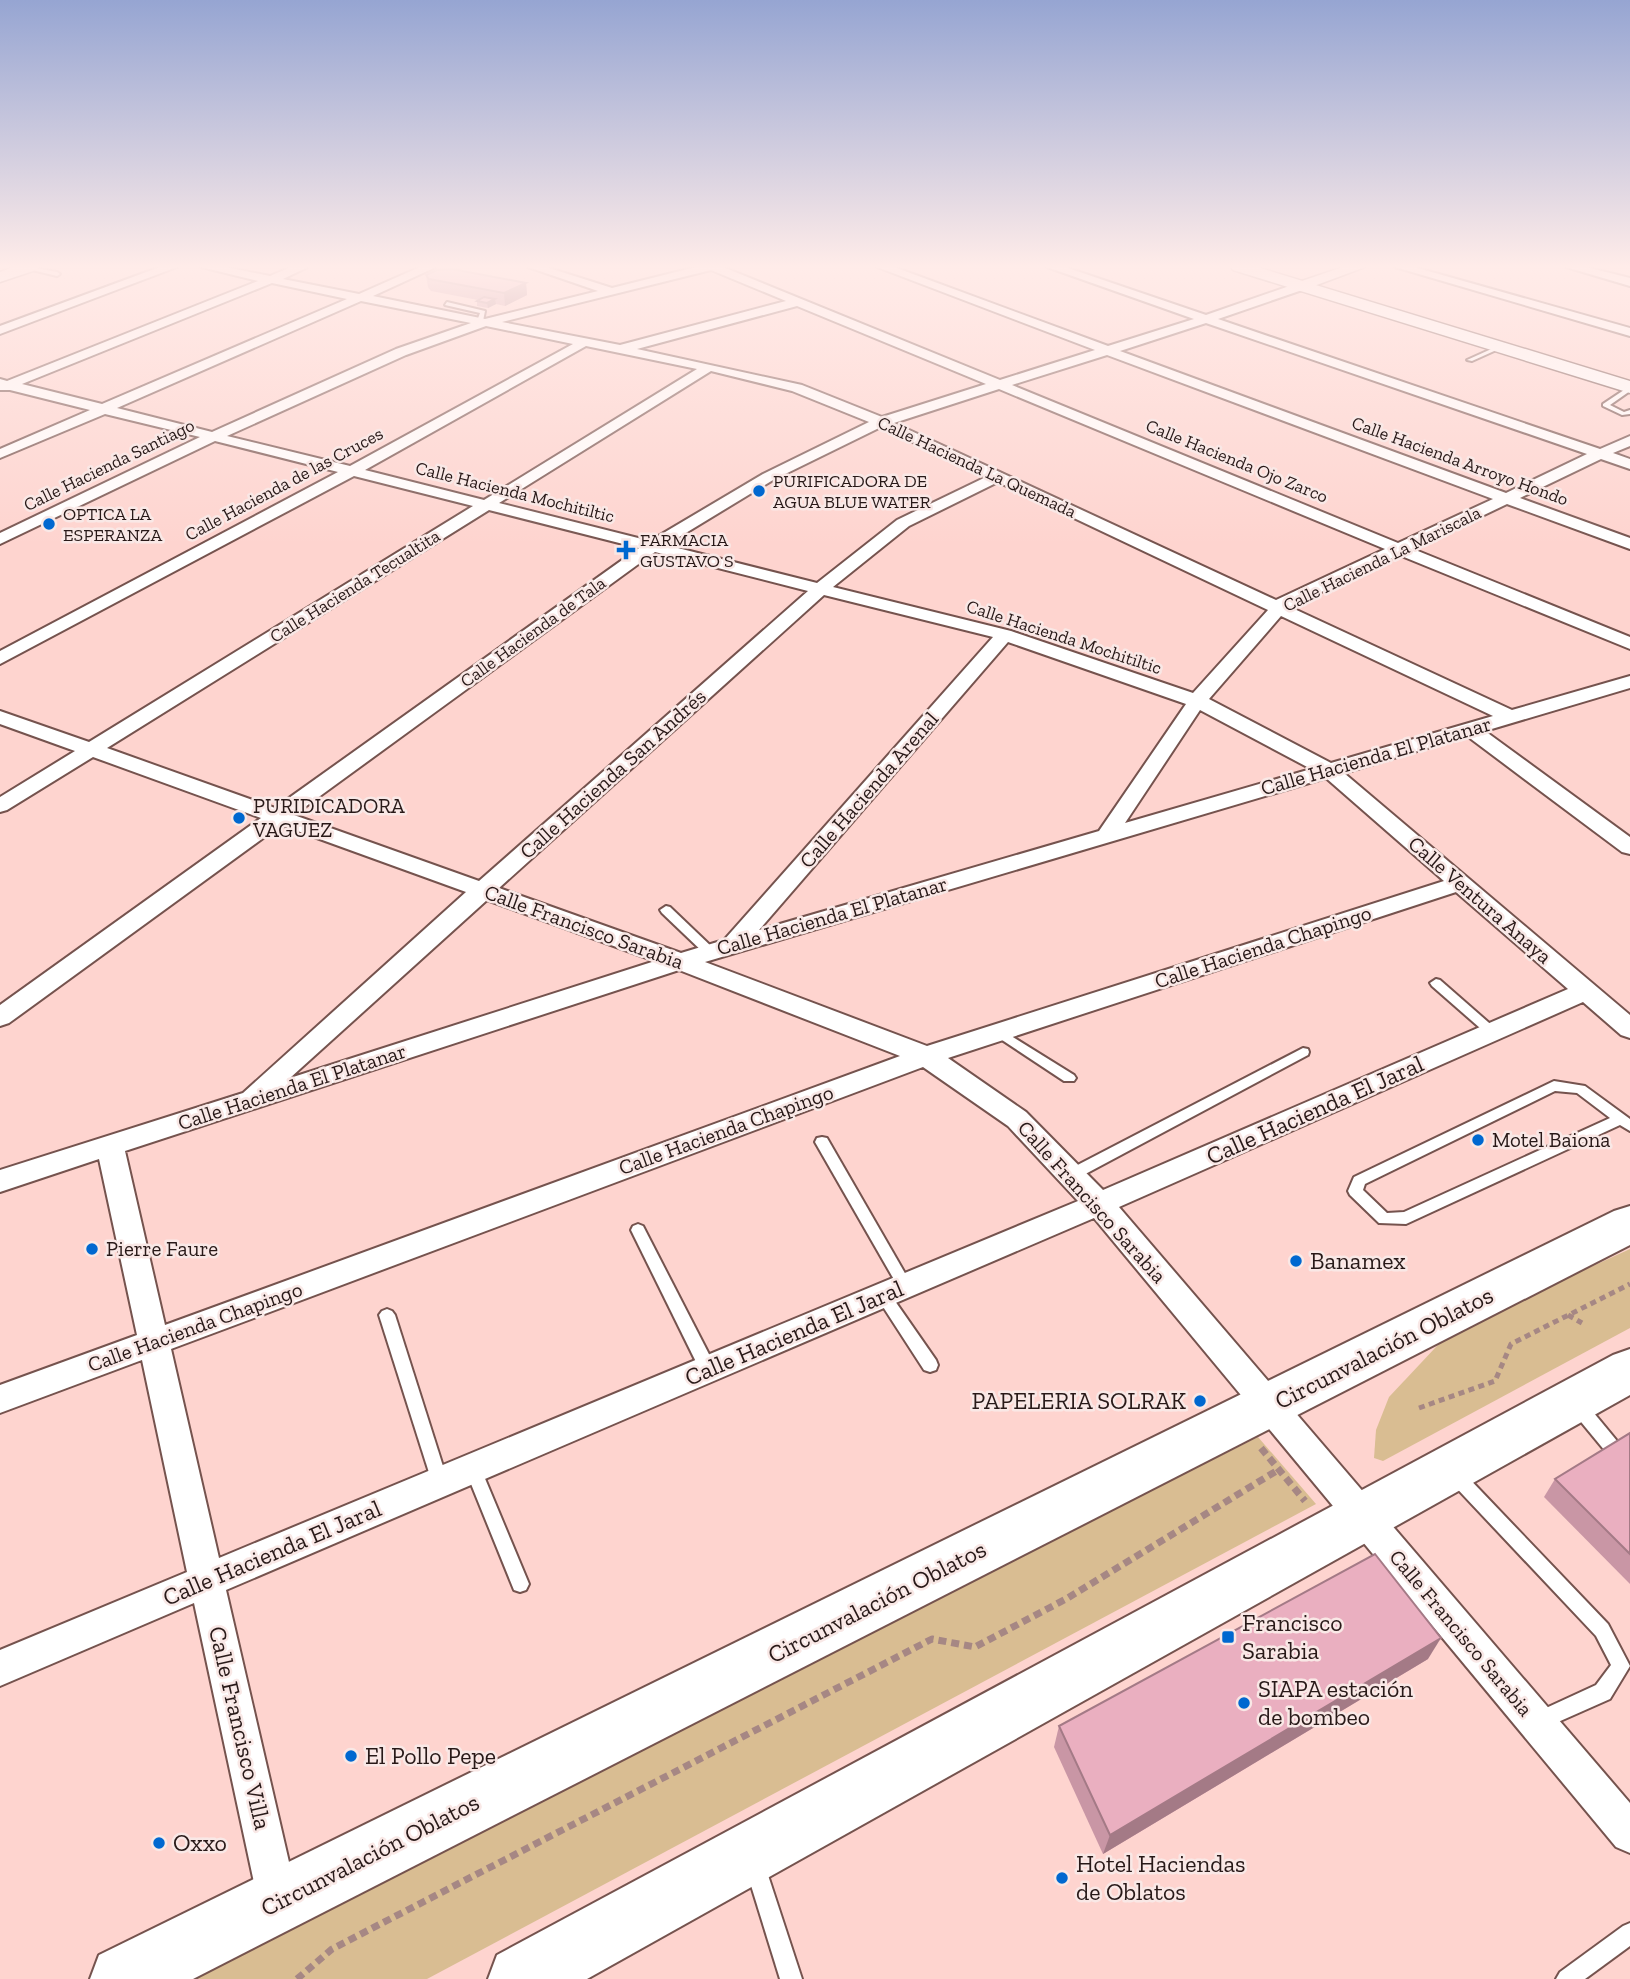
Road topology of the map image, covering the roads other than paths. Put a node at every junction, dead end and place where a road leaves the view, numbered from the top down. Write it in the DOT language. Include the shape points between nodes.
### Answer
graph roads {
  1 [pos="68,359"];
  2 [pos="218,359"];
  3 [pos="385,359"];
  4 [pos="554,359"];
  5 [pos="672,359"];
  6 [pos="937,359"];
  7 [pos="1078,359"];
  8 [pos="1129,359"];
  9 [pos="1324,359"];
  10 [pos="1539,359"];
  11 [pos="709,367"];
  12 [pos="997,384"];
  13 [pos="3,385"];
  14 [pos="1630,388"];
  15 [pos="104,409"];
  16 [pos="1630,412"];
  17 [pos="881,422"];
  18 [pos="214,436"];
  19 [pos="1630,440"];
  20 [pos="0,454"];
  21 [pos="1600,454"];
  22 [pos="1630,464"];
  23 [pos="352,471"];
  24 [pos="999,476"];
  25 [pos="1506,498"];
  26 [pos="485,506"];
  27 [pos="0,539"];
  28 [pos="1630,544"];
  29 [pos="653,546"];
  30 [pos="1401,548"];
  31 [pos="821,588"];
  32 [pos="1279,608"];
  33 [pos="1005,635"];
  34 [pos="1630,644"];
  35 [pos="0,658"];
  36 [pos="1624,689"];
  37 [pos="1197,701"];
  38 [pos="0,717"];
  39 [pos="1511,717"];
  40 [pos="1470,729"];
  41 [pos="90,750"];
  42 [pos="1329,770"];
  43 [pos="0,806"];
  44 [pos="278,816"];
  45 [pos="1106,836"];
  46 [pos="1630,847"];
  47 [pos="1460,883"];
  48 [pos="483,891"];
  49 [pos="667,910"];
  50 [pos="733,945"];
  51 [pos="710,952"];
  52 [pos="680,961"];
  53 [pos="1436,983"];
  54 [pos="1586,991"];
  55 [pos="0,1017"];
  56 [pos="1630,1029"];
  57 [pos="1492,1032"];
  58 [pos="1000,1033"];
  59 [pos="1303,1052"];
  60 [pos="926,1056"];
  61 [pos="1069,1077"];
  62 [pos="247,1101"];
  63 [pos="1625,1123"];
  64 [pos="822,1142"];
  65 [pos="110,1145"];
  66 [pos="1071,1175"];
  67 [pos="0,1181"];
  68 [pos="1099,1205"];
  69 [pos="1630,1224"];
  70 [pos="638,1230"];
  71 [pos="894,1291"];
  72 [pos="387,1315"];
  73 [pos="154,1342"];
  74 [pos="929,1365"];
  75 [pos="708,1370"];
  76 [pos="1630,1370"];
  77 [pos="0,1399"];
  78 [pos="1573,1401"];
  79 [pos="1254,1413"];
  80 [pos="1616,1452"];
  81 [pos="473,1469"];
  82 [pos="1449,1469"];
  83 [pos="441,1482"];
  84 [pos="1363,1516"];
  85 [pos="207,1581"];
  86 [pos="520,1584"];
  87 [pos="0,1668"];
  88 [pos="1536,1722"];
  89 [pos="1624,1816"];
  90 [pos="751,1852"];
  91 [pos="278,1901"];
  92 [pos="1630,1933"];
  93 [pos="123,1979"];
  94 [pos="521,1979"];
  95 [pos="791,1979"];
  96 [pos="1567,1979"];
  1 -- 13 [label="street"];
  2 -- 15 [label="street"];
  3 -- 18 [label="street, Calle Hacienda Santiago"];
  4 -- 23 [label="street, Calle Hacienda de las Cruces"];
  5 -- 11 [label="street, Calle Hacienda La Quemada"];
  6 -- 12 [label="street, Calle Hacienda Ojo Zarco"];
  7 -- 12 [label="street, Calle Hacienda de Tala"];
  8 -- 25 [label="street, Calle Hacienda Arroyo Hondo"];
  9 -- 21 [label="street"];
  10 -- 14 [label="main road"];
  11 -- 17 [label="street, Calle Hacienda La Quemada" via="797,388"];
  11 -- 26 [label="street, Calle Hacienda Tecualtita"];
  12 -- 17 [label="street, Calle Hacienda de Tala"];
  12 -- 30 [label="street, Calle Hacienda Ojo Zarco"];
  13 -- 15 [label="street, Calle Hacienda Mochitiltic"];
  14 -- 16 [label="lane" via="1605,405 1624,414"];
  15 -- 18 [label="street, Calle Hacienda Mochitiltic"];
  15 -- 20 [label="street"];
  17 -- 24 [label="street, Calle Hacienda La Quemada"];
  17 -- 29 [label="street, Calle Hacienda de Tala" via="768,477"];
  18 -- 23 [label="street, Calle Hacienda Mochitiltic"];
  18 -- 27 [label="street, Calle Hacienda Santiago"];
  19 -- 21 [label="street, Calle Hacienda La Mariscala"];
  21 -- 22 [label="street"];
  21 -- 25 [label="street, Calle Hacienda La Mariscala"];
  23 -- 26 [label="street, Calle Hacienda Mochitiltic"];
  23 -- 35 [label="street, Calle Hacienda de las Cruces"];
  24 -- 31 [label="street, Calle Hacienda San Andrés" via="903,523"];
  24 -- 32 [label="street, Calle Hacienda La Quemada"];
  25 -- 28 [label="street, Calle Hacienda Arroyo Hondo"];
  25 -- 30 [label="street, Calle Hacienda La Mariscala"];
  26 -- 29 [label="street, Calle Hacienda Mochitiltic"];
  26 -- 41 [label="street, Calle Hacienda Tecualtita"];
  29 -- 31 [label="street, Calle Hacienda Mochitiltic"];
  29 -- 44 [label="street, Calle Hacienda de Tala"];
  30 -- 32 [label="street, Calle Hacienda La Mariscala"];
  30 -- 34 [label="street, Calle Hacienda Ojo Zarco"];
  31 -- 33 [label="street, Calle Hacienda Mochitiltic"];
  31 -- 48 [label="street, Calle Hacienda San Andrés"];
  32 -- 37 [label="street, Calle Hacienda La Mariscala"];
  32 -- 39 [label="street, Calle Hacienda La Quemada"];
  33 -- 37 [label="street, Calle Hacienda Mochitiltic"];
  33 -- 50 [label="street, Calle Hacienda Arenal"];
  36 -- 39 [label="street, Calle Hacienda El Platanar"];
  37 -- 42 [label="street, Calle Hacienda Mochitiltic"];
  37 -- 45 [label="street, Calle Hacienda La Mariscala"];
  38 -- 41 [label="street, Calle Francisco Sarabia"];
  39 -- 40 [label="street, Calle Hacienda El Platanar"];
  40 -- 42 [label="street, Calle Hacienda El Platanar"];
  40 -- 46 [label="street"];
  41 -- 43 [label="street, Calle Hacienda Tecualtita"];
  41 -- 44 [label="street, Calle Francisco Sarabia"];
  42 -- 45 [label="street, Calle Hacienda El Platanar"];
  42 -- 47 [label="street, Calle Ventura Anaya"];
  44 -- 48 [label="street, Calle Francisco Sarabia"];
  44 -- 55 [label="street, Calle Hacienda de Tala"];
  45 -- 50 [label="street, Calle Hacienda El Platanar"];
  47 -- 54 [label="street, Calle Ventura Anaya"];
  47 -- 58 [label="street, Calle Hacienda Chapingo"];
  48 -- 52 [label="street, Calle Francisco Sarabia"];
  48 -- 62 [label="street, Calle Hacienda San Andrés"];
  49 -- 51 [label="lane"];
  50 -- 51 [label="street, Calle Hacienda El Platanar"];
  51 -- 52 [label="street, Calle Hacienda El Platanar"];
  52 -- 60 [label="street, Calle Francisco Sarabia"];
  52 -- 62 [label="street, Calle Hacienda El Platanar"];
  53 -- 57 [label="lane"];
  54 -- 56 [label="street, Calle Ventura Anaya"];
  54 -- 57 [label="street, Calle Hacienda El Jaral"];
  57 -- 68 [label="street, Calle Hacienda El Jaral"];
  58 -- 60 [label="street, Calle Hacienda Chapingo"];
  58 -- 61 [label="lane"];
  59 -- 66 [label="lane"];
  60 -- 66 [label="street, Calle Francisco Sarabia" via="1017,1119"];
  60 -- 73 [label="street, Calle Hacienda Chapingo"];
  62 -- 65 [label="street, Calle Hacienda El Platanar"];
  63 -- 63 [label="lane" via="1580,1089 1554,1086 1359,1181 1355,1191 1384,1219 1406,1218"];
  64 -- 71 [label="lane"];
  65 -- 67 [label="street, Calle Hacienda El Platanar"];
  65 -- 73 [label="street, Calle Francisco Villa"];
  66 -- 68 [label="street, Calle Francisco Sarabia"];
  68 -- 71 [label="street, Calle Hacienda El Jaral"];
  68 -- 79 [label="street, Calle Francisco Sarabia"];
  69 -- 79 [label="main road, Circunvalación Oblatos"];
  70 -- 75 [label="lane"];
  71 -- 74 [label="lane"];
  71 -- 75 [label="street, Calle Hacienda El Jaral"];
  72 -- 83 [label="lane"];
  73 -- 77 [label="street, Calle Hacienda Chapingo"];
  73 -- 85 [label="street, Calle Francisco Villa"];
  75 -- 81 [label="street, Calle Hacienda El Jaral"];
  76 -- 78 [label="main road"];
  78 -- 80 [label="lane"];
  78 -- 82 [label="main road"];
  79 -- 84 [label="street, Calle Francisco Sarabia"];
  79 -- 91 [label="main road, Circunvalación Oblatos"];
  81 -- 83 [label="street, Calle Hacienda El Jaral"];
  81 -- 86 [label="lane"];
  82 -- 84 [label="main road"];
  82 -- 88 [label="lane" via="1602,1630 1621,1665 1603,1692"];
  83 -- 85 [label="street, Calle Hacienda El Jaral"];
  84 -- 88 [label="street, Calle Francisco Sarabia"];
  84 -- 90 [label="main road"];
  85 -- 87 [label="street, Calle Hacienda El Jaral"];
  85 -- 91 [label="street, Calle Francisco Villa"];
  88 -- 89 [label="street, Calle Francisco Sarabia"];
  90 -- 94 [label="main road"];
  90 -- 95 [label="lane"];
  91 -- 93 [label="main road, Circunvalación Oblatos"];
  92 -- 96 [label="lane"];
}
